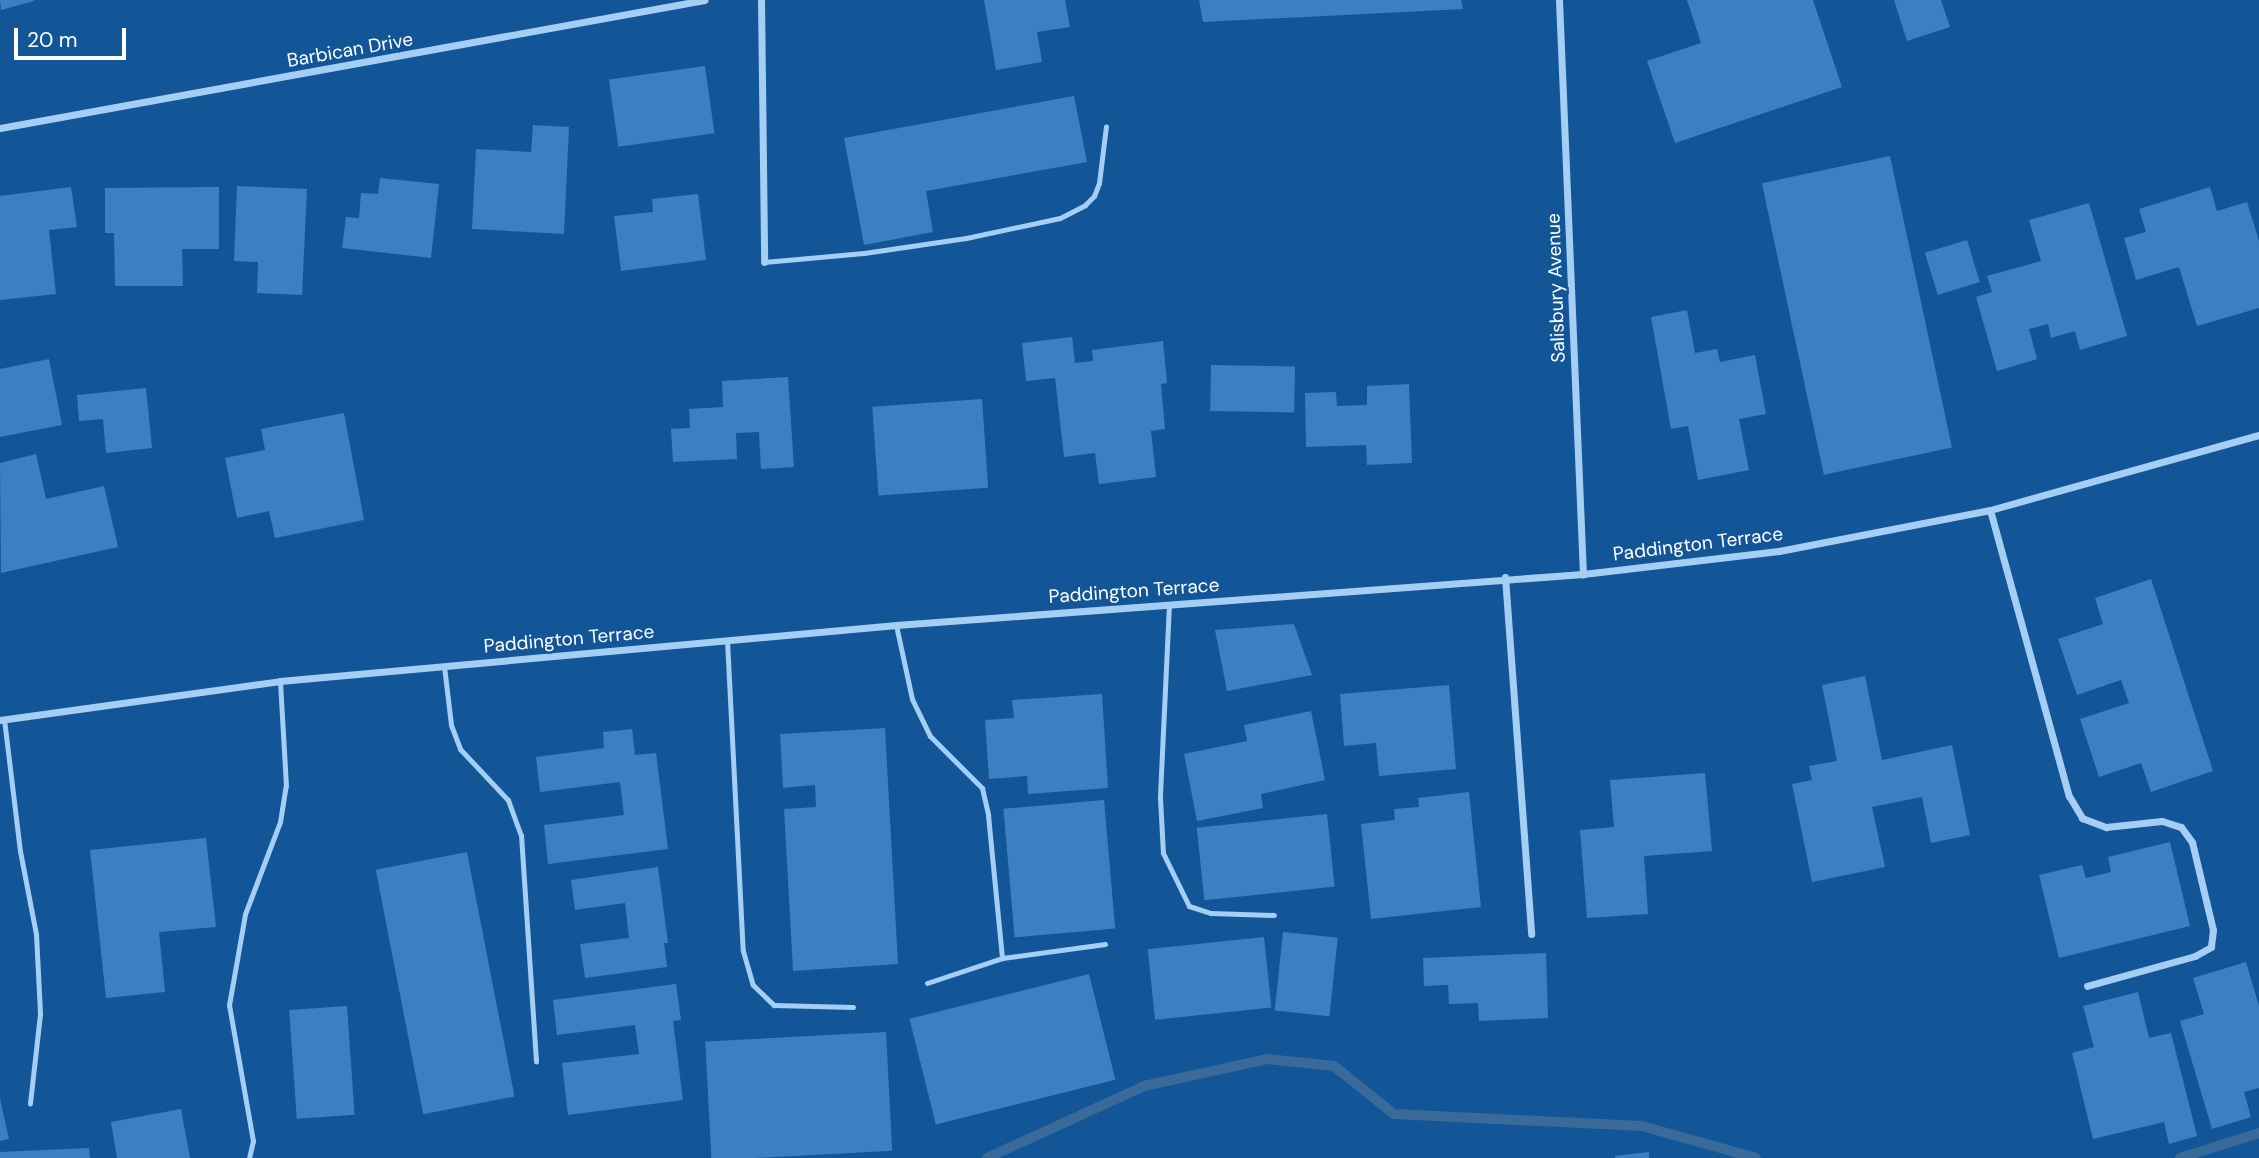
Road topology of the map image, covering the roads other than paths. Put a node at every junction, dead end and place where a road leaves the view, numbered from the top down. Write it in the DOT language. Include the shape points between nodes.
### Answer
graph roads {
  1 [pos="704,0"];
  2 [pos="761,0"];
  3 [pos="1559,0"];
  4 [pos="1106,126"];
  5 [pos="0,128"];
  6 [pos="764,262"];
  7 [pos="2259,435"];
  8 [pos="1990,510"];
  9 [pos="1583,574"];
  10 [pos="1505,577"];
  11 [pos="1169,604"];
  12 [pos="896,625"];
  13 [pos="727,640"];
  14 [pos="444,666"];
  15 [pos="281,681"];
  16 [pos="2,719"];
  17 [pos="1274,915"];
  18 [pos="1531,934"];
  19 [pos="1105,944"];
  20 [pos="1002,958"];
  21 [pos="928,983"];
  22 [pos="2087,986"];
  23 [pos="853,1007"];
  24 [pos="536,1062"];
  25 [pos="30,1103"];
  26 [pos="249,1158"];
  1 -- 5 [label="street, Barbican Drive"];
  2 -- 6 [label="street"];
  3 -- 9 [label="street, Salisbury Avenue"];
  4 -- 6 [label="lane" via="1100,183 1094,196 1060,218 966,238"];
  7 -- 8 [label="street, Paddington Terrace"];
  8 -- 9 [label="street, Paddington Terrace" via="1779,551"];
  8 -- 22 [label="street" via="2068,796 2082,818 2106,827 2162,821 2181,827 2192,842 2213,930 2211,947 2195,956"];
  9 -- 10 [label="street, Paddington Terrace"];
  10 -- 11 [label="street, Paddington Terrace"];
  10 -- 18 [label="street"];
  11 -- 12 [label="street, Paddington Terrace"];
  11 -- 17 [label="lane" via="1160,798 1163,853 1189,906 1211,913"];
  12 -- 13 [label="street, Paddington Terrace"];
  12 -- 20 [label="lane" via="912,699 930,736 982,788"];
  13 -- 14 [label="street, Paddington Terrace"];
  13 -- 23 [label="lane" via="743,951 752,985 774,1005"];
  14 -- 15 [label="street, Paddington Terrace"];
  14 -- 24 [label="lane" via="451,725 460,749 508,800 520,835"];
  15 -- 16 [label="street, Paddington Terrace"];
  15 -- 26 [label="lane" via="286,786 279,822 245,914 229,1005 253,1141"];
  16 -- 25 [label="lane" via="36,934 40,1014"];
  19 -- 20 [label="lane"];
  20 -- 21 [label="lane"];
}
